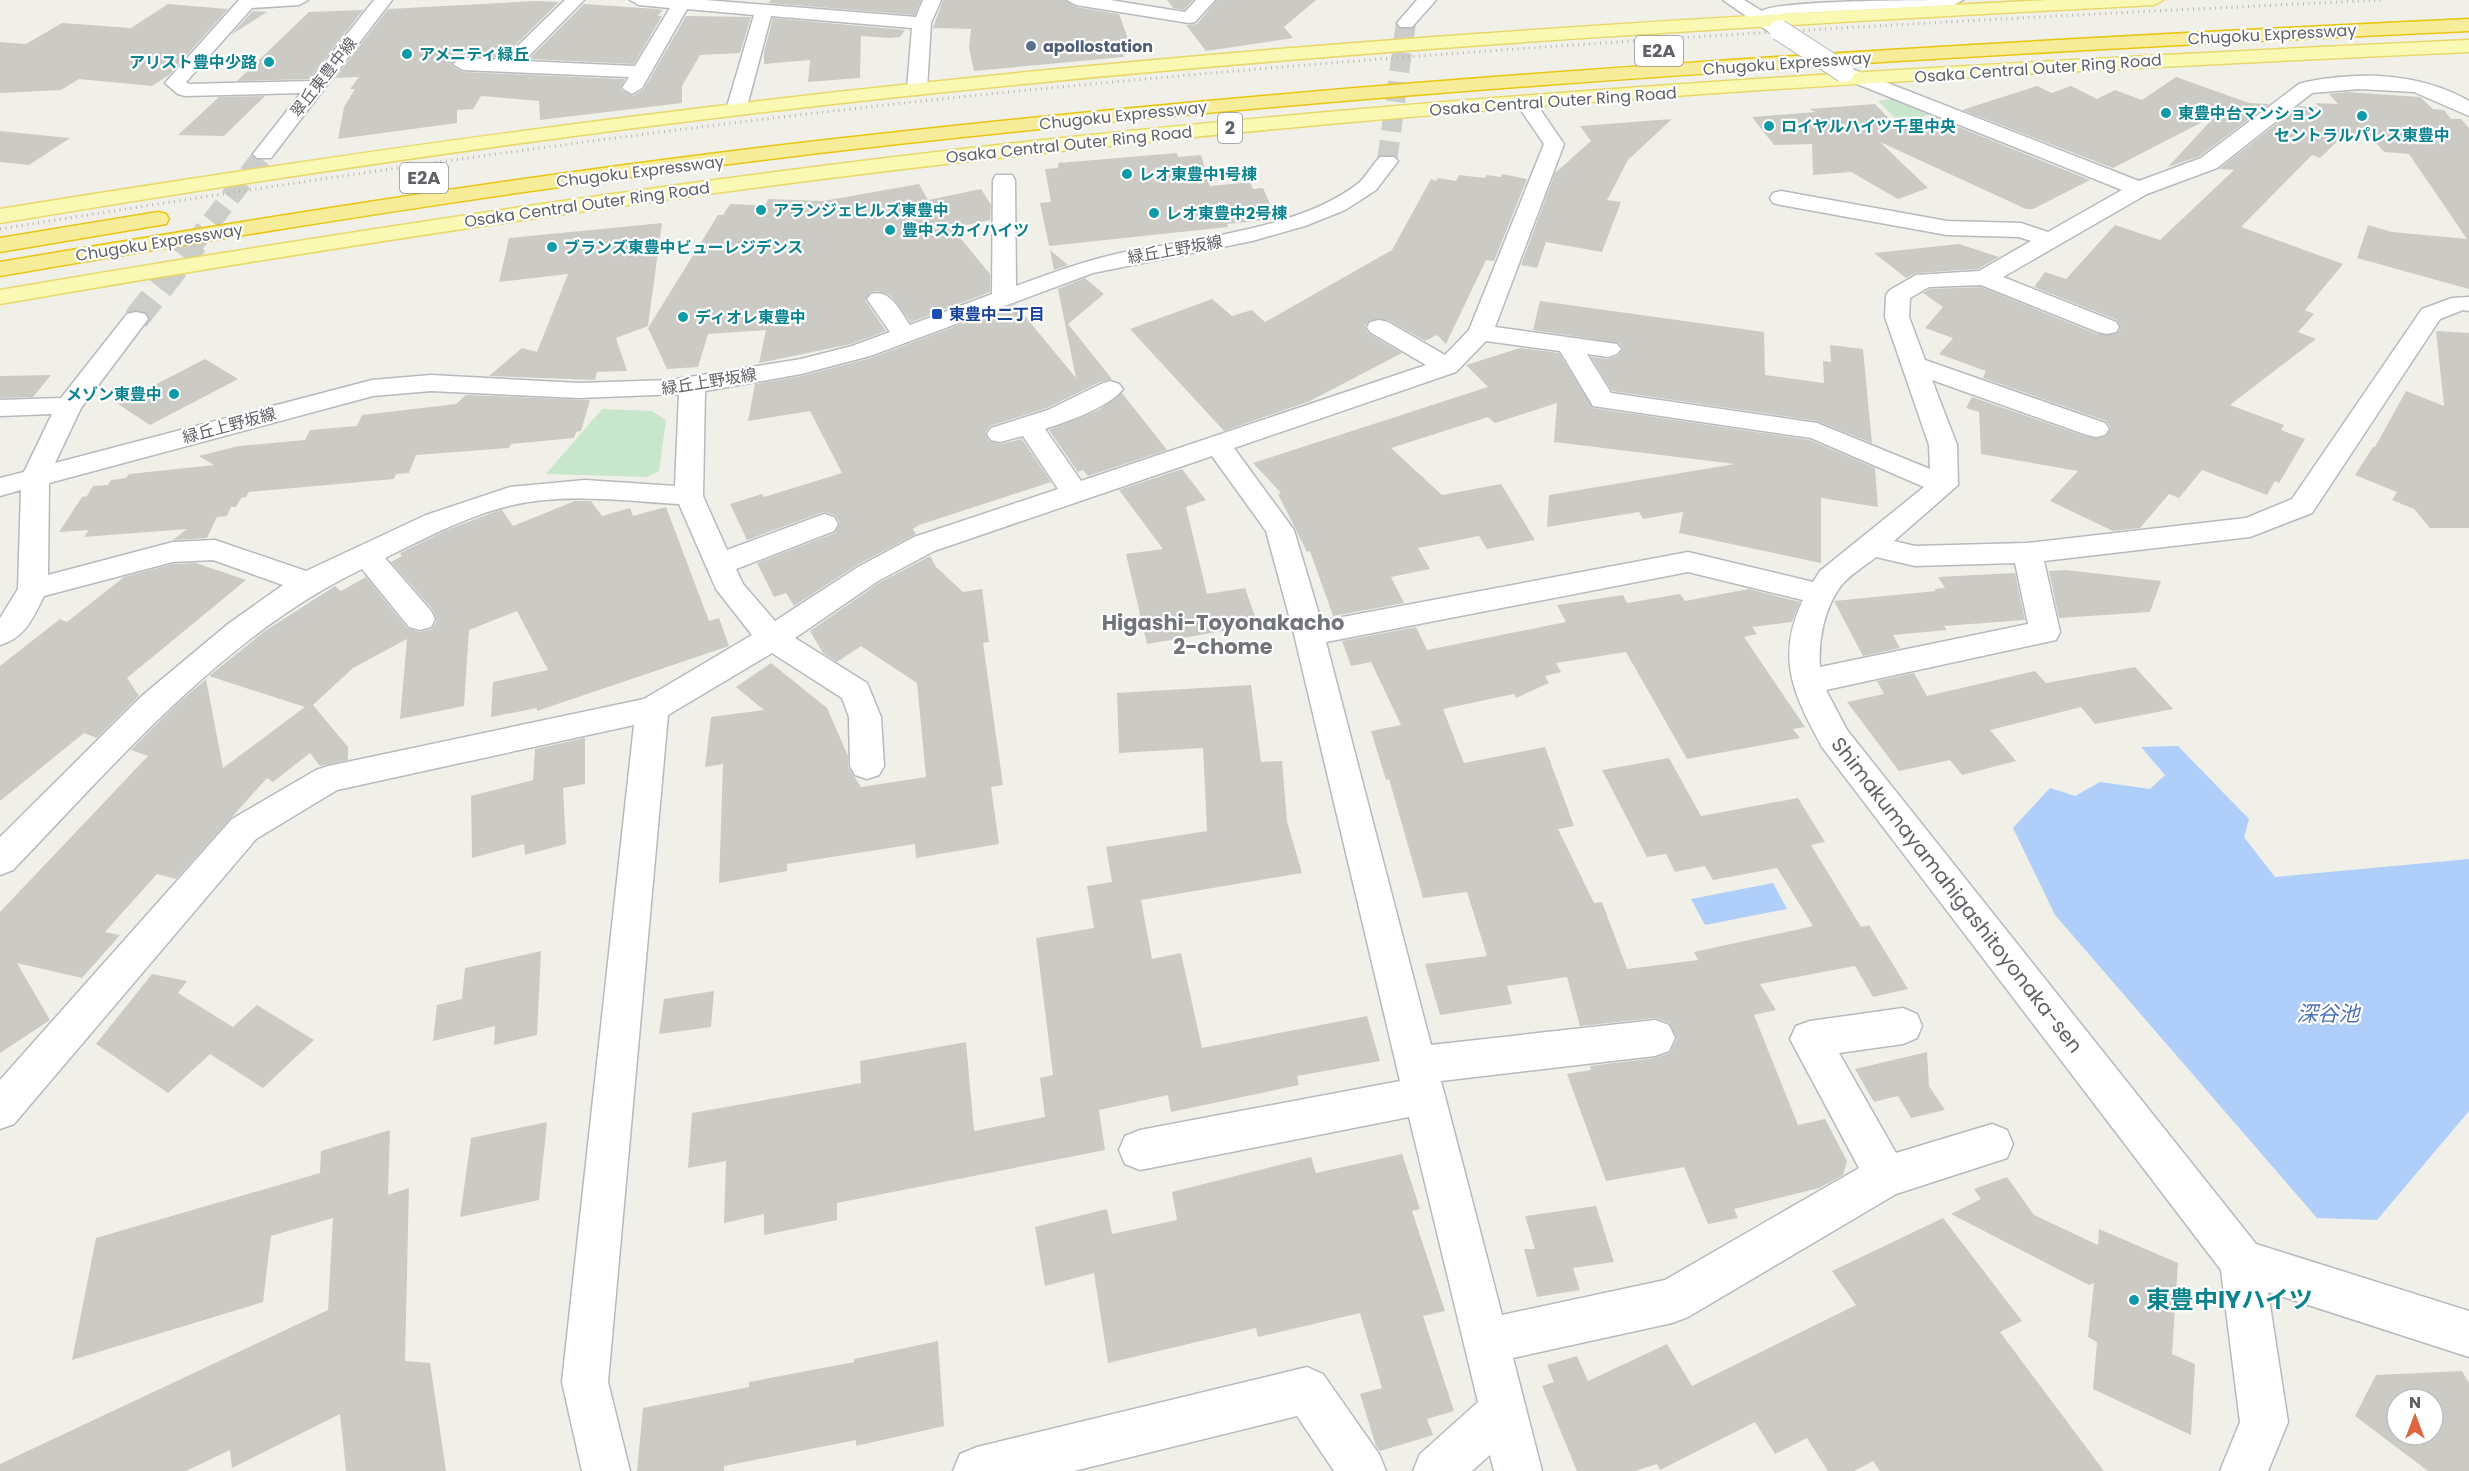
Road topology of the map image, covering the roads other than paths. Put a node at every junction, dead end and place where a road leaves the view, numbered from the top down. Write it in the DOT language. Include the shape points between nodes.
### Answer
graph roads {
  1 [pos="299,0"];
  2 [pos="383,0"];
  3 [pos="574,0"];
  4 [pos="639,0"];
  5 [pos="932,0"];
  6 [pos="1076,0"];
  7 [pos="1206,0"];
  8 [pos="1427,0"];
  9 [pos="1732,0"];
  10 [pos="1954,0"];
  11 [pos="2154,0"];
  12 [pos="248,1"];
  13 [pos="682,3"];
  14 [pos="2469,7"];
  15 [pos="764,10"];
  16 [pos="922,23"];
  17 [pos="1406,23"];
  18 [pos="2469,24"];
  19 [pos="1772,25"];
  20 [pos="1757,45"];
  21 [pos="2469,46"];
  22 [pos="463,64"];
  23 [pos="508,66"];
  24 [pos="1853,75"];
  25 [pos="315,87"];
  26 [pos="917,89"];
  27 [pos="1526,103"];
  28 [pos="736,110"];
  29 [pos="2469,110"];
  30 [pos="850,123"];
  31 [pos="264,154"];
  32 [pos="1387,161"];
  33 [pos="531,164"];
  34 [pos="1004,180"];
  35 [pos="192,185"];
  36 [pos="2139,189"];
  37 [pos="1781,198"];
  38 [pos="0,207"];
  39 [pos="0,216"];
  40 [pos="175,216"];
  41 [pos="2050,240"];
  42 [pos="0,245"];
  43 [pos="0,269"];
  44 [pos="1984,278"];
  45 [pos="0,297"];
  46 [pos="879,299"];
  47 [pos="1004,299"];
  48 [pos="2469,304"];
  49 [pos="136,319"];
  50 [pos="1379,327"];
  51 [pos="2107,327"];
  52 [pos="1480,333"];
  53 [pos="905,335"];
  54 [pos="1569,344"];
  55 [pos="1608,349"];
  56 [pos="1912,364"];
  57 [pos="1447,367"];
  58 [pos="692,384"];
  59 [pos="1111,389"];
  60 [pos="69,406"];
  61 [pos="0,408"];
  62 [pos="1029,426"];
  63 [pos="2096,429"];
  64 [pos="1000,434"];
  65 [pos="1218,445"];
  66 [pos="35,477"];
  67 [pos="1944,485"];
  68 [pos="0,487"];
  69 [pos="1075,493"];
  70 [pos="689,496"];
  71 [pos="824,524"];
  72 [pos="1873,546"];
  73 [pos="2027,553"];
  74 [pos="367,556"];
  75 [pos="719,564"];
  76 [pos="307,583"];
  77 [pos="33,589"];
  78 [pos="1820,594"];
  79 [pos="420,619"];
  80 [pos="0,634"];
  81 [pos="1309,634"];
  82 [pos="772,638"];
  83 [pos="1808,682"];
  84 [pos="652,709"];
  85 [pos="867,766"];
  86 [pos="0,860"];
  87 [pos="1903,1026"];
  88 [pos="1655,1038"];
  89 [pos="1421,1080"];
  90 [pos="0,1110"];
  91 [pos="1992,1144"];
  92 [pos="1140,1150"];
  93 [pos="1887,1176"];
  94 [pos="2242,1262"];
  95 [pos="2467,1329"];
  96 [pos="1487,1341"];
  97 [pos="1504,1410"];
  98 [pos="606,1471"];
  99 [pos="977,1471"];
  100 [pos="1362,1471"];
  101 [pos="1437,1471"];
  102 [pos="1518,1471"];
  103 [pos="2244,1471"];
  1 -- 12 [label="street"];
  2 -- 25 [label="street, 翠丘東豊中線"];
  3 -- 23 [label="street"];
  4 -- 13 [label="street"];
  5 -- 16 [label="street"];
  6 -- 7 [label="street" via="1189,18"];
  8 -- 17 [label="street"];
  9 -- 19 [label="street"];
  10 -- 19 [label="street" via="1772,10"];
  11 -- 19 [label="main road"];
  12 -- 25 [label="street" via="175,83 185,90"];
  13 -- 15 [label="street"];
  13 -- 23 [label="street" via="637,80"];
  14 -- 20 [label="highway, Chugoku Expressway"];
  15 -- 16 [label="street"];
  15 -- 28 [label="street"];
  16 -- 26 [label="street"];
  18 -- 43 [label="highway, Chugoku Expressway / E2A" via="1558,78 1071,120 476,192"];
  19 -- 24 [label="street, bridge"];
  19 -- 26 [label="main road" via="1320,52"];
  21 -- 24 [label="main road, Osaka Central Outer Ring Road / 2"];
  22 -- 23 [label="street"];
  24 -- 27 [label="main road, Osaka Central Outer Ring Road / 2"];
  24 -- 36 [label="street"];
  25 -- 31 [label="street, 翠丘東豊中線"];
  26 -- 28 [label="main road"];
  27 -- 45 [label="main road, Osaka Central Outer Ring Road / 2" via="1187,132 866,166 358,238"];
  27 -- 52 [label="street" via="1554,144"];
  28 -- 35 [label="main road"];
  29 -- 36 [label="street" via="2454,100 2415,86 2323,83 2306,88 2209,163"];
  30 -- 33 [label="highway, Chugoku Expressway"];
  32 -- 47 [label="street, 緑丘上野坂線" via="1381,175 1346,201 1301,221 1235,238 1122,258"];
  34 -- 47 [label="street"];
  35 -- 38 [label="main road"];
  35 -- 39 [label="main road"];
  36 -- 41 [label="street"];
  37 -- 41 [label="street" via="1947,228 2020,230"];
  40 -- 42 [label="highway, Chugoku Expressway"];
  41 -- 44 [label="street"];
  44 -- 51 [label="street"];
  44 -- 56 [label="street" via="1924,280 1898,295 1897,316"];
  46 -- 53 [label="street"];
  47 -- 53 [label="street, 緑丘上野坂線"];
  48 -- 73 [label="street" via="2461,303 2431,314 2302,506 2250,527"];
  49 -- 60 [label="street"];
  50 -- 57 [label="street"];
  52 -- 54 [label="street"];
  52 -- 57 [label="street"];
  53 -- 58 [label="street, 緑丘上野坂線" via="824,362"];
  54 -- 55 [label="street"];
  54 -- 67 [label="street" via="1602,400 1817,431"];
  56 -- 63 [label="street"];
  56 -- 67 [label="street" via="1943,445"];
  57 -- 65 [label="street"];
  58 -- 66 [label="street, 緑丘上野坂線" via="607,391 409,382 361,390"];
  58 -- 70 [label="street"];
  59 -- 62 [label="street"];
  60 -- 61 [label="street"];
  60 -- 66 [label="street"];
  62 -- 64 [label="street"];
  62 -- 69 [label="street"];
  65 -- 69 [label="street"];
  65 -- 81 [label="street" via="1280,530"];
  66 -- 68 [label="street, 緑丘上野坂線"];
  66 -- 77 [label="street"];
  67 -- 72 [label="street, Shimakumayamahigashitoyonaka-sen"];
  69 -- 82 [label="street" via="924,544 868,574"];
  70 -- 74 [label="street" via="585,489 510,496 436,522"];
  70 -- 75 [label="street"];
  71 -- 75 [label="street"];
  72 -- 73 [label="street" via="1915,556"];
  72 -- 78 [label="street, Shimakumayamahigashitoyonaka-sen" via="1831,578"];
  73 -- 83 [label="street" via="2045,632"];
  74 -- 76 [label="street"];
  74 -- 79 [label="street"];
  75 -- 82 [label="street" via="731,589"];
  76 -- 77 [label="street" via="215,550 173,552"];
  76 -- 86 [label="street" via="154,704"];
  77 -- 80 [label="street" via="15,623"];
  78 -- 81 [label="street" via="1688,562"];
  78 -- 83 [label="street, Shimakumayamahigashitoyonaka-sen" via="1803,638"];
  81 -- 89 [label="street"];
  82 -- 84 [label="street"];
  82 -- 85 [label="street" via="856,691 866,717"];
  83 -- 94 [label="street, Shimakumayamahigashitoyonaka-sen" via="1834,738"];
  84 -- 90 [label="street" via="328,778 244,830"];
  84 -- 98 [label="street" via="585,1382"];
  87 -- 93 [label="street" via="1810,1039"];
  88 -- 89 [label="street"];
  89 -- 92 [label="street"];
  89 -- 96 [label="street"];
  91 -- 93 [label="street"];
  93 -- 96 [label="street" via="1672,1301"];
  94 -- 95 [label="street"];
  94 -- 103 [label="street" via="2264,1422"];
  96 -- 97 [label="street"];
  97 -- 101 [label="street"];
  97 -- 102 [label="street"];
  99 -- 100 [label="street" via="1307,1390"];
}
